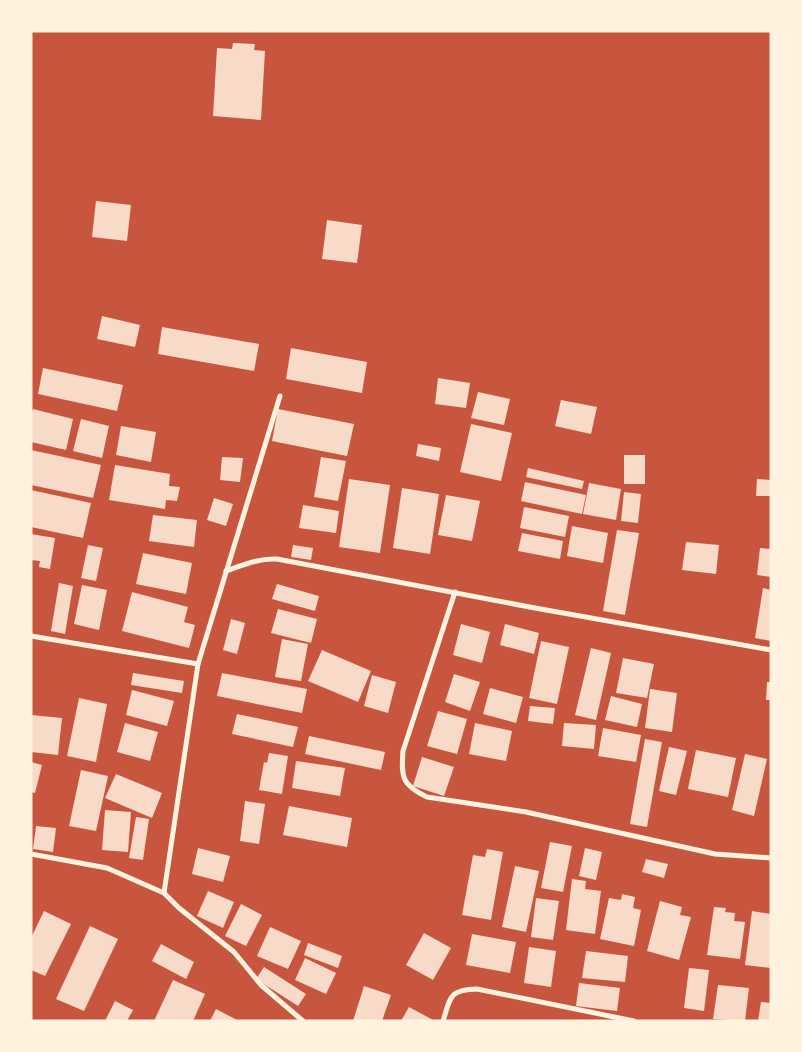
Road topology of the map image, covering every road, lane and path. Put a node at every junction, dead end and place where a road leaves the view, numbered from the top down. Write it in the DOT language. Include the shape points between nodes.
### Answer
graph roads {
  1 [pos="280,396"];
  2 [pos="226,571"];
  3 [pos="455,592"];
  4 [pos="31,636"];
  5 [pos="771,650"];
  6 [pos="198,664"];
  7 [pos="31,854"];
  8 [pos="771,858"];
  9 [pos="164,893"];
  10 [pos="304,1021"];
  11 [pos="443,1021"];
  12 [pos="634,1021"];
  1 -- 2 [label="street"];
  2 -- 3 [label="street" via="253,561 277,559"];
  2 -- 6 [label="street"];
  3 -- 5 [label="street"];
  3 -- 8 [label="street" via="403,751 404,779 415,791 427,797 526,812 715,854"];
  4 -- 6 [label="street"];
  6 -- 9 [label="street"];
  7 -- 9 [label="street" via="107,868"];
  9 -- 10 [label="street" via="234,952 261,985"];
  11 -- 12 [label="street" via="451,996 477,989"];
}
